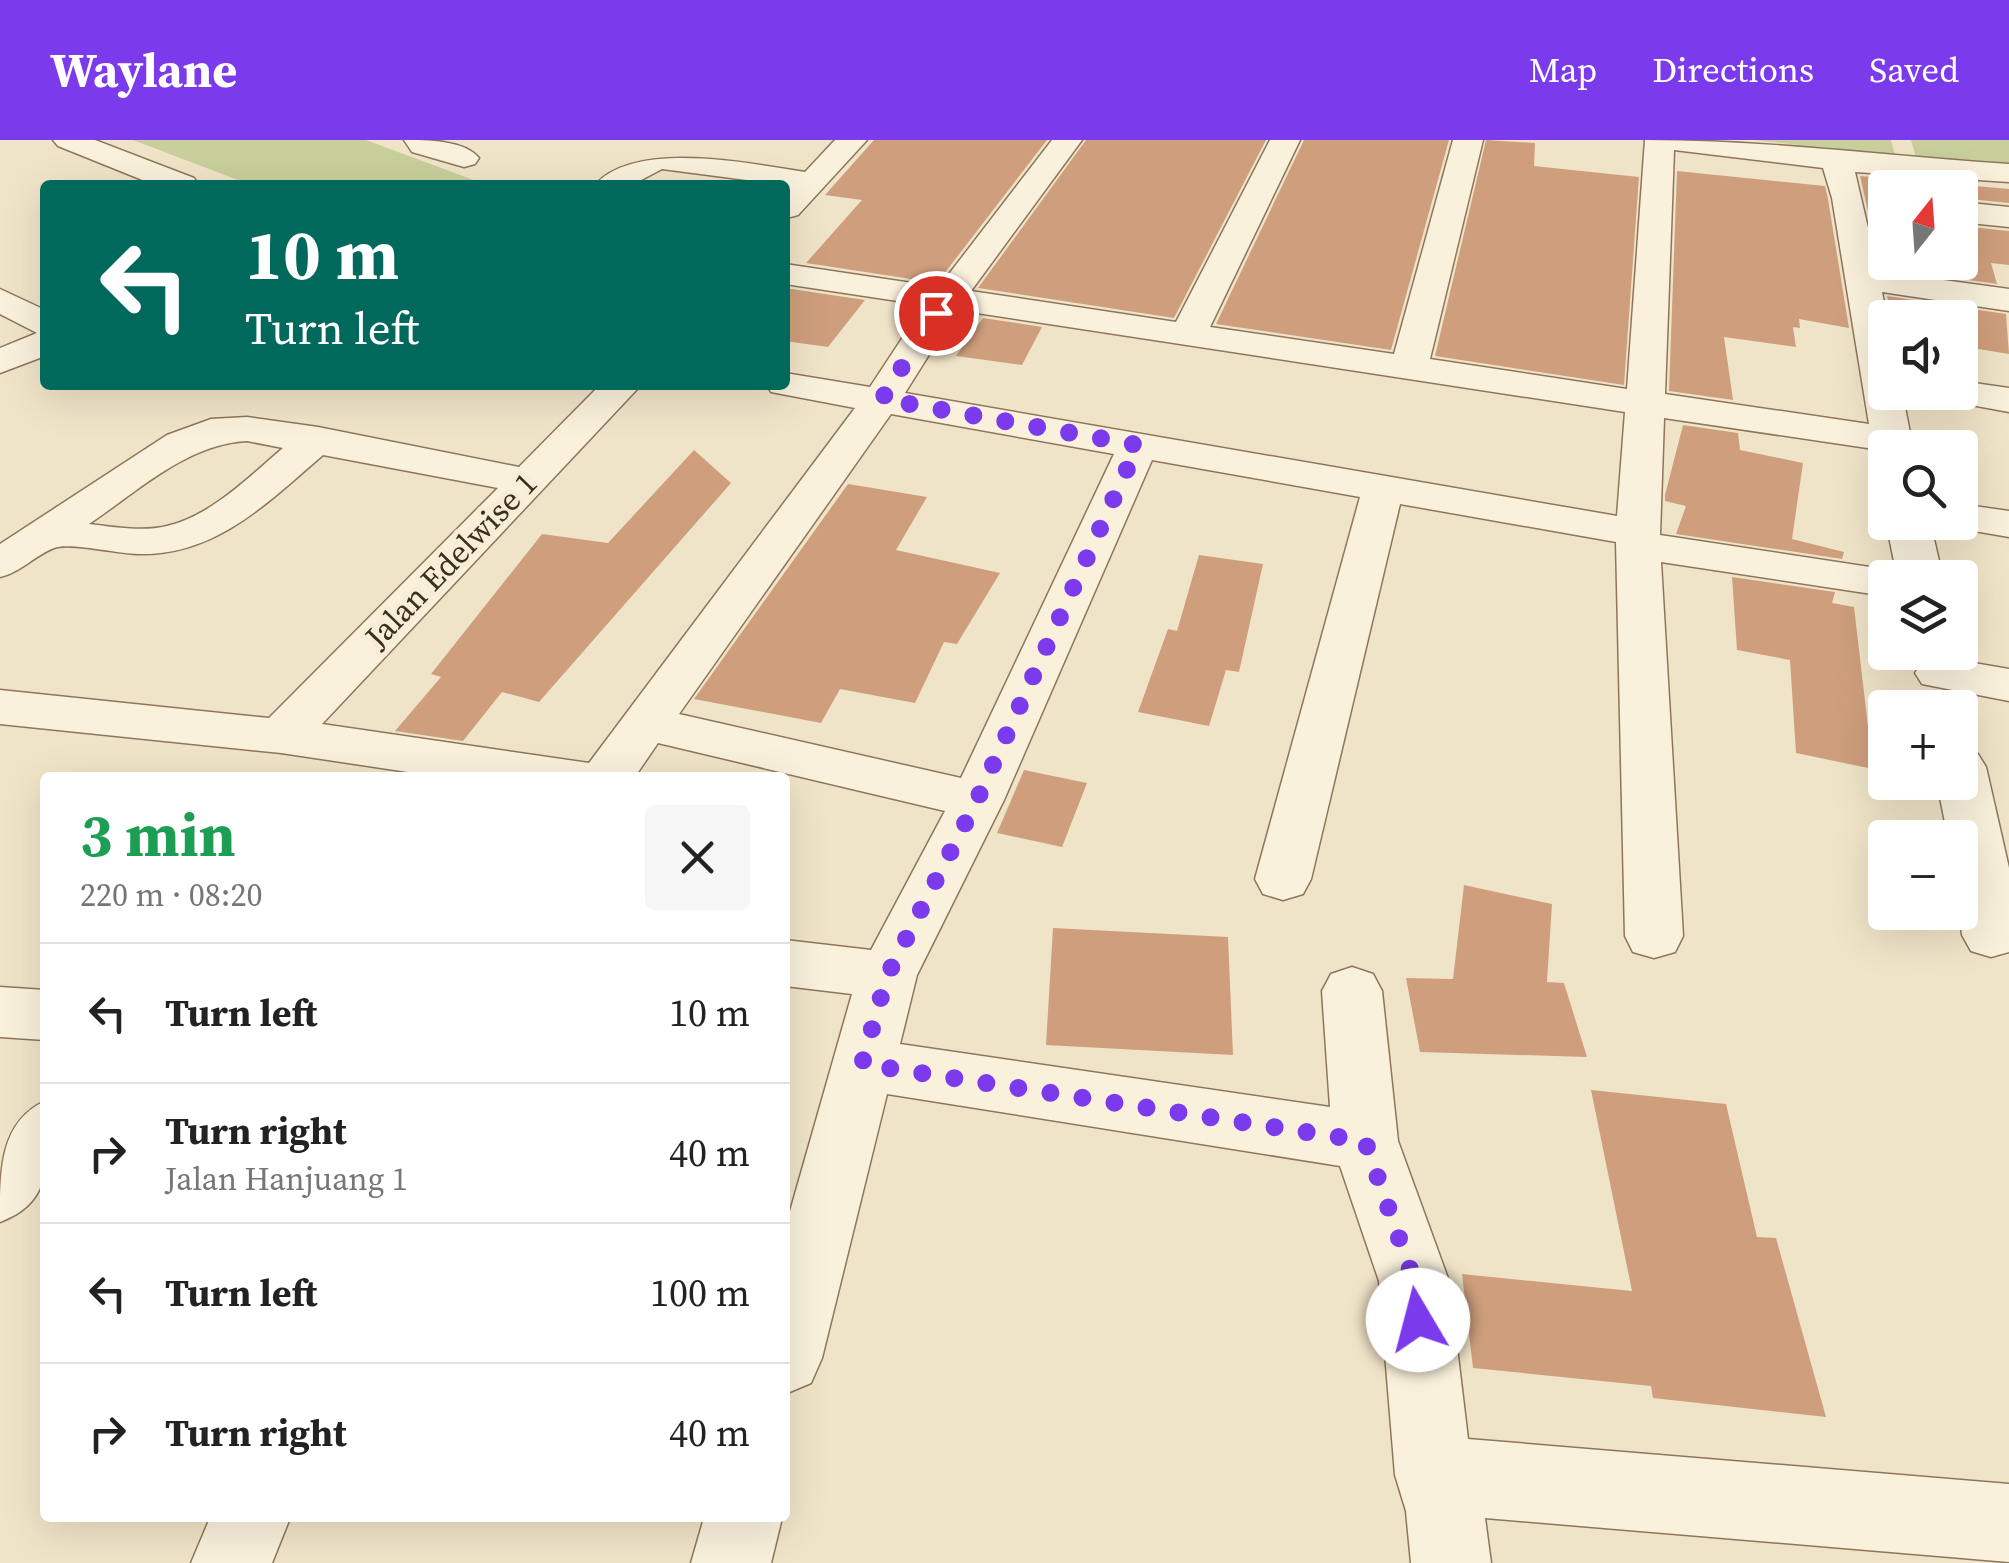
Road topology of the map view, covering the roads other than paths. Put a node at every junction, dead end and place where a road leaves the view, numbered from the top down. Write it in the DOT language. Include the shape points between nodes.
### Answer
graph roads {
  1 [pos="68,140"];
  2 [pos="419,140"];
  3 [pos="852,140"];
  4 [pos="1067,140"];
  5 [pos="1285,140"];
  6 [pos="1468,140"];
  7 [pos="1663,140"];
  8 [pos="464,158"];
  9 [pos="1852,163"];
  10 [pos="2009,173"];
  11 [pos="169,180"];
  12 [pos="618,180"];
  13 [pos="812,182"];
  14 [pos="1848,198"];
  15 [pos="1868,200"];
  16 [pos="790,205"];
  17 [pos="1978,214"];
  18 [pos="2009,217"];
  19 [pos="790,275"];
  20 [pos="1863,280"];
  21 [pos="948,299"];
  22 [pos="0,300"];
  23 [pos="2009,300"];
  24 [pos="1868,305"];
  25 [pos="40,321"];
  26 [pos="1188,334"];
  27 [pos="40,344"];
  28 [pos="0,362"];
  29 [pos="1409,370"];
  30 [pos="790,385"];
  31 [pos="617,390"];
  32 [pos="1978,395"];
  33 [pos="882,399"];
  34 [pos="2009,400"];
  35 [pos="1643,405"];
  36 [pos="318,439"];
  37 [pos="1868,440"];
  38 [pos="1138,445"];
  39 [pos="526,480"];
  40 [pos="1383,489"];
  41 [pos="1978,520"];
  42 [pos="2009,524"];
  43 [pos="48,533"];
  44 [pos="1638,539"];
  45 [pos="0,564"];
  46 [pos="1868,579"];
  47 [pos="1940,678"];
  48 [pos="2009,685"];
  49 [pos="0,707"];
  50 [pos="645,723"];
  51 [pos="281,736"];
  52 [pos="535,772"];
  53 [pos="610,772"];
  54 [pos="977,800"];
  55 [pos="1973,800"];
  56 [pos="1994,856"];
  57 [pos="1283,880"];
  58 [pos="1990,935"];
  59 [pos="1654,936"];
  60 [pos="790,965"];
  61 [pos="887,976"];
  62 [pos="1352,990"];
  63 [pos="0,1012"];
  64 [pos="40,1015"];
  65 [pos="862,1064"];
  66 [pos="40,1136"];
  67 [pos="1365,1141"];
  68 [pos="0,1192"];
  69 [pos="790,1339"];
  70 [pos="1434,1475"];
  71 [pos="249,1522"];
  72 [pos="742,1522"];
  73 [pos="2009,1522"];
  74 [pos="231,1563"];
  75 [pos="731,1563"];
  76 [pos="1451,1563"];
  1 -- 11 [label="street"];
  2 -- 8 [label="street"];
  3 -- 13 [label="street"];
  4 -- 21 [label="street"];
  5 -- 26 [label="street"];
  6 -- 29 [label="street"];
  7 -- 9 [label="street"];
  7 -- 35 [label="street"];
  9 -- 10 [label="street"];
  9 -- 14 [label="street"];
  12 -- 13 [label="street" via="662,160"];
  13 -- 16 [label="street"];
  14 -- 15 [label="street"];
  14 -- 20 [label="street"];
  17 -- 18 [label="street"];
  19 -- 21 [label="street"];
  20 -- 23 [label="street"];
  20 -- 24 [label="street"];
  21 -- 26 [label="street"];
  21 -- 33 [label="street"];
  22 -- 25 [label="street"];
  26 -- 29 [label="street"];
  27 -- 28 [label="street"];
  29 -- 35 [label="street"];
  30 -- 33 [label="street"];
  31 -- 39 [label="street, Jalan Edelwise 1"];
  32 -- 34 [label="street"];
  33 -- 38 [label="street"];
  33 -- 50 [label="street"];
  35 -- 37 [label="street"];
  35 -- 44 [label="street"];
  36 -- 39 [label="street"];
  36 -- 43 [label="street" via="210,431"];
  36 -- 43 [label="street" via="192,532 162,540"];
  38 -- 40 [label="street"];
  38 -- 54 [label="street"];
  39 -- 51 [label="street, Jalan Edelwise 1"];
  40 -- 44 [label="street"];
  40 -- 57 [label="street"];
  41 -- 42 [label="street"];
  43 -- 45 [label="street"];
  44 -- 46 [label="street"];
  44 -- 59 [label="street"];
  47 -- 48 [label="street"];
  49 -- 51 [label="street"];
  50 -- 53 [label="street"];
  50 -- 54 [label="street"];
  51 -- 52 [label="street"];
  54 -- 61 [label="street"];
  55 -- 56 [label="street"];
  56 -- 58 [label="street"];
  60 -- 61 [label="street"];
  61 -- 65 [label="street"];
  62 -- 67 [label="street"];
  63 -- 64 [label="street"];
  65 -- 67 [label="street"];
  65 -- 69 [label="street"];
  66 -- 68 [label="street"];
  67 -- 70 [label="street" via="1414,1281"];
  70 -- 73 [label="street"];
  70 -- 76 [label="street"];
  71 -- 74 [label="street"];
  72 -- 75 [label="street"];
}
